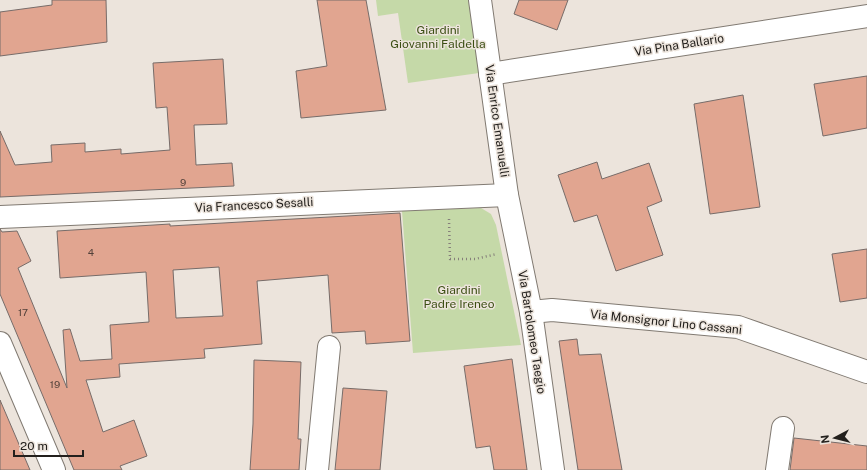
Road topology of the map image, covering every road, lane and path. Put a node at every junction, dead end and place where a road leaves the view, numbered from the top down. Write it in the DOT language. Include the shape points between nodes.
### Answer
graph roads {
  1 [pos="480,0"];
  2 [pos="867,16"];
  3 [pos="490,74"];
  4 [pos="507,195"];
  5 [pos="449,215"];
  6 [pos="0,217"];
  7 [pos="504,253"];
  8 [pos="531,312"];
  9 [pos="0,343"];
  10 [pos="329,347"];
  11 [pos="867,372"];
  12 [pos="783,428"];
  13 [pos="54,470"];
  14 [pos="318,470"];
  15 [pos="553,470"];
  16 [pos="777,470"];
  1 -- 3 [label="street, Via Enrico Emanuelli"];
  2 -- 3 [label="street, Via Pina Ballario"];
  3 -- 4 [label="street, Via Enrico Emanuelli"];
  4 -- 6 [label="street, Via Francesco Sesalli"];
  4 -- 8 [label="street, Via Bartolomeo Taegio"];
  5 -- 7 [label="path" via="450,259 475,259"];
  8 -- 11 [label="street, Via Monsignor Lino Cassani" via="552,310 738,328"];
  8 -- 15 [label="street, Via Bartolomeo Taegio"];
  9 -- 13 [label="street"];
  10 -- 14 [label="street"];
  12 -- 16 [label="street"];
}
